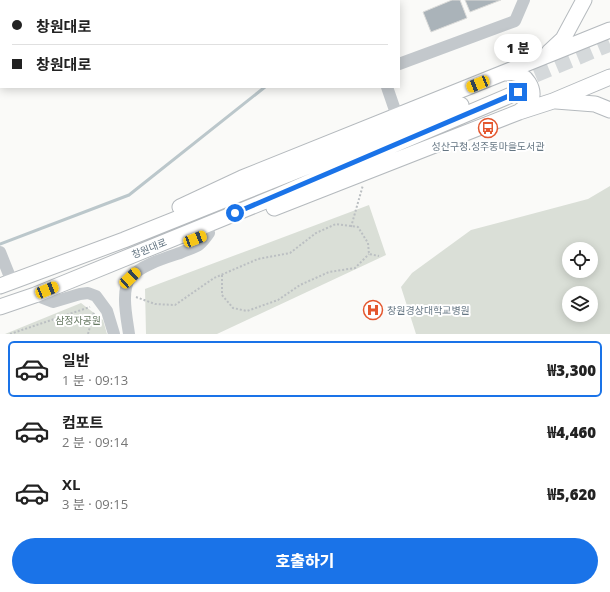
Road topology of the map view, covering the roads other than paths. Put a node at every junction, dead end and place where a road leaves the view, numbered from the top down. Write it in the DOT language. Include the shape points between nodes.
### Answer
graph roads {
  1 [pos="524,0"];
  2 [pos="584,0"];
  3 [pos="610,30"];
  4 [pos="542,58"];
  5 [pos="400,64"];
  6 [pos="610,77"];
  7 [pos="512,83"];
  8 [pos="387,88"];
  9 [pos="553,101"];
  10 [pos="610,110"];
  11 [pos="519,112"];
  12 [pos="397,116"];
  13 [pos="209,233"];
  14 [pos="124,240"];
  15 [pos="1,255"];
  16 [pos="110,264"];
  17 [pos="6,284"];
  18 [pos="35,295"];
  19 [pos="0,307"];
  20 [pos="114,334"];
  21 [pos="129,334"];
  1 -- 5 [label="street" via="515,21"];
  2 -- 4 [label="main road" via="563,39"];
  3 -- 4 [label="main road"];
  4 -- 7 [label="main road"];
  6 -- 9 [label="main road"];
  7 -- 11 [label="main road" via="515,73 523,76 532,91 531,100"];
  7 -- 12 [label="main road"];
  7 -- 14 [label="main road, 창원대로"];
  7 -- 16 [label="main road, 창원대로" via="396,144 275,197"];
  8 -- 12 [label="street"];
  9 -- 10 [label="main road" via="595,104"];
  9 -- 11 [label="main road"];
  11 -- 13 [label="main road"];
  12 -- 14 [label="main road" via="235,182 136,228"];
  13 -- 16 [label="main road" via="125,266"];
  13 -- 21 [label="street" via="201,244 158,261 130,278 125,303"];
  14 -- 17 [label="main road, 창원대로"];
  15 -- 17 [label="street"];
  16 -- 18 [label="main road, 창원대로"];
  18 -- 19 [label="main road, 창원대로"];
  18 -- 20 [label="street" via="53,302 80,294 96,296 108,311"];
}
